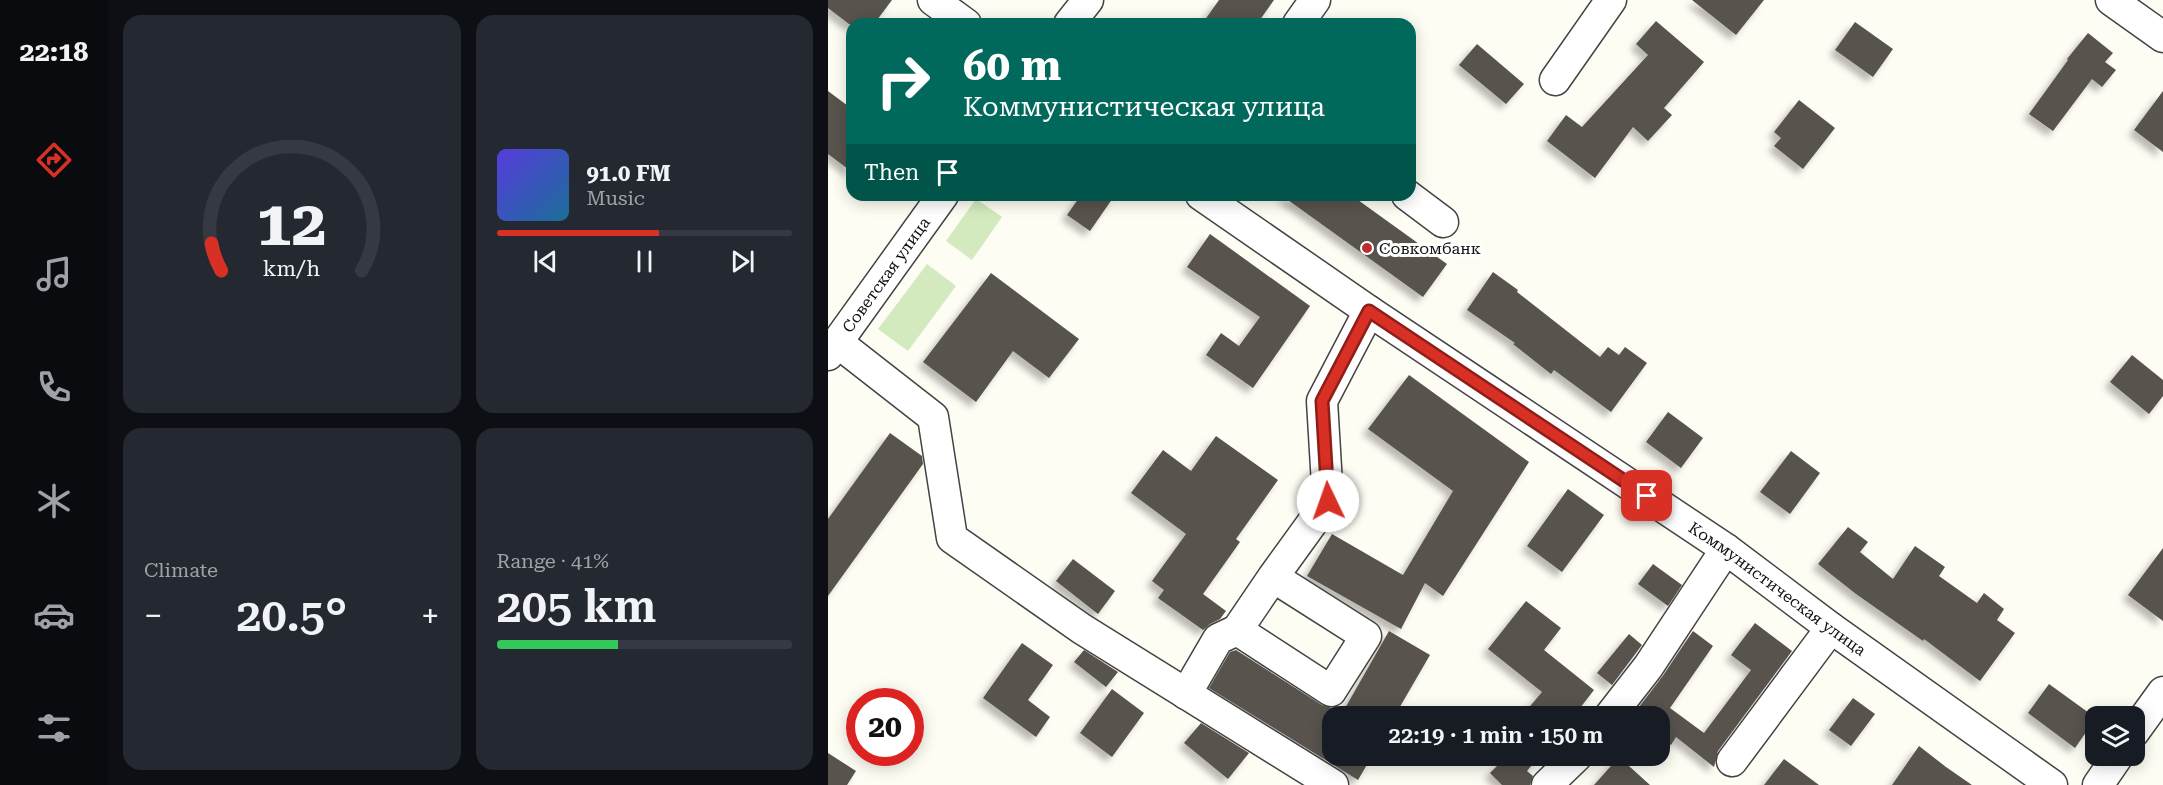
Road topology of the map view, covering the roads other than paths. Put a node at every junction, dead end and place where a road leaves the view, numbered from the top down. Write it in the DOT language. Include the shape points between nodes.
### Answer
graph roads {
  1 [pos="933,0"];
  2 [pos="1088,0"];
  3 [pos="1315,0"];
  4 [pos="1611,0"];
  5 [pos="2111,0"];
  6 [pos="958,18"];
  7 [pos="1074,18"];
  8 [pos="1302,18"];
  9 [pos="2163,37"];
  10 [pos="1555,80"];
  11 [pos="939,201"];
  12 [pos="1210,201"];
  13 [pos="1415,201"];
  14 [pos="1443,222"];
  15 [pos="1369,311"];
  16 [pos="832,349"];
  17 [pos="1726,549"];
  18 [pos="1273,577"];
  19 [pos="1831,628"];
  20 [pos="1237,630"];
  21 [pos="2163,692"];
  22 [pos="1185,694"];
  23 [pos="1618,706"];
  24 [pos="2145,717"];
  25 [pos="1732,761"];
  26 [pos="1567,766"];
  27 [pos="2111,766"];
  28 [pos="1334,785"];
  29 [pos="1547,785"];
  30 [pos="2052,785"];
  31 [pos="2098,785"];
  1 -- 6 [label="street"];
  2 -- 7 [label="street"];
  3 -- 8 [label="street"];
  4 -- 10 [label="street"];
  5 -- 9 [label="street"];
  11 -- 16 [label="street, Советская улица"];
  12 -- 15 [label="street, Коммунистическая улица"];
  13 -- 14 [label="street"];
  15 -- 17 [label="street, Коммунистическая улица"];
  15 -- 18 [label="street" via="1322,401 1328,501"];
  16 -- 22 [label="street" via="933,417 952,538 1082,629"];
  17 -- 19 [label="street, Коммунистическая улица"];
  17 -- 23 [label="street"];
  18 -- 20 [label="street"];
  18 -- 20 [label="street" via="1366,636 1331,691"];
  19 -- 25 [label="street"];
  19 -- 30 [label="street, Коммунистическая улица"];
  20 -- 22 [label="street" via="1218,639"];
  21 -- 24 [label="street"];
  22 -- 28 [label="street"];
  26 -- 29 [label="street"];
  27 -- 31 [label="street"];
}
